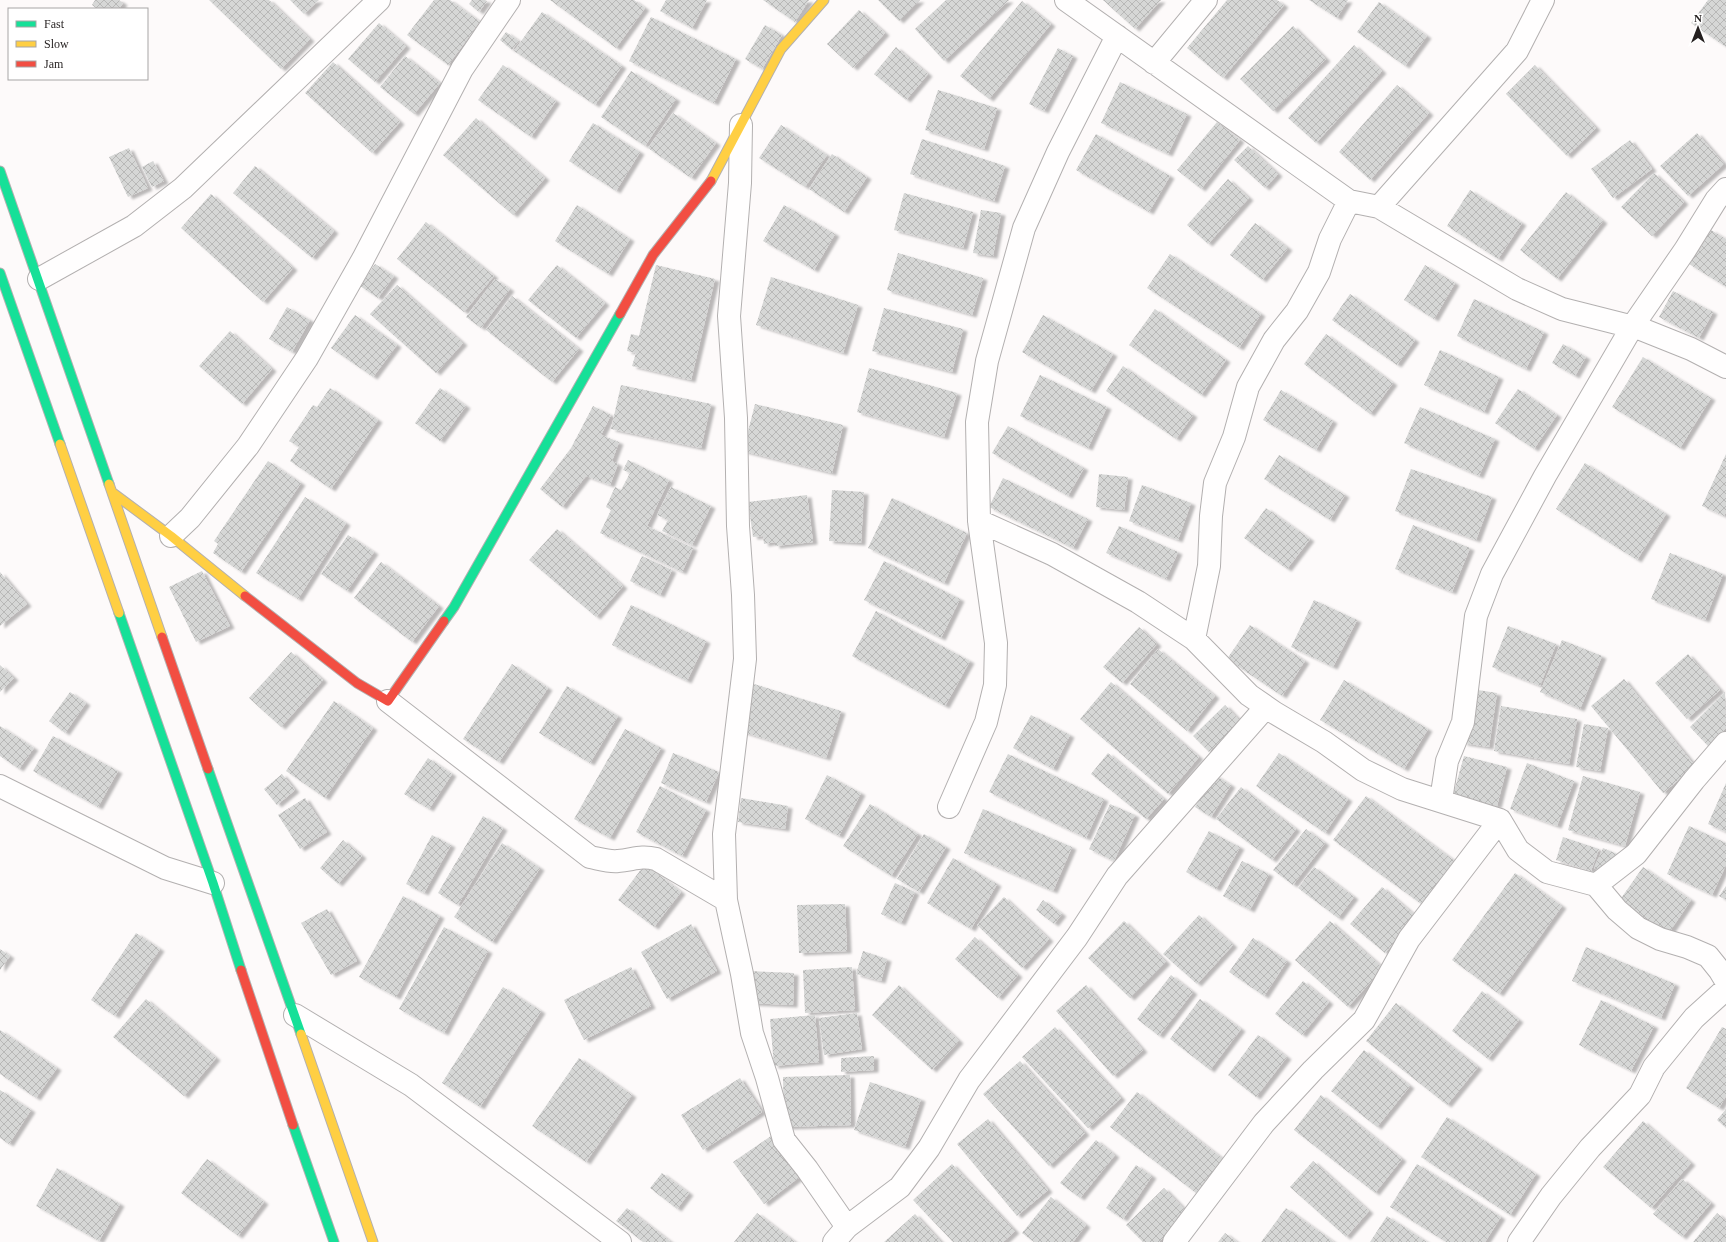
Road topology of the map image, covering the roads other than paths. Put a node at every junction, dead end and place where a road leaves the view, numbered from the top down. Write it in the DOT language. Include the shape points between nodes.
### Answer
graph roads {
  1 [pos="379,0"];
  2 [pos="509,0"];
  3 [pos="824,0"];
  4 [pos="1066,0"];
  5 [pos="1206,0"];
  6 [pos="1543,0"];
  7 [pos="1117,36"];
  8 [pos="1154,63"];
  9 [pos="742,125"];
  10 [pos="0,171"];
  11 [pos="1726,189"];
  12 [pos="1349,201"];
  13 [pos="1379,207"];
  14 [pos="0,273"];
  15 [pos="39,279"];
  16 [pos="1632,327"];
  17 [pos="1726,367"];
  18 [pos="113,493"];
  19 [pos="979,521"];
  20 [pos="171,536"];
  21 [pos="1194,639"];
  22 [pos="388,701"];
  23 [pos="1266,707"];
  24 [pos="1726,743"];
  25 [pos="0,786"];
  26 [pos="1441,800"];
  27 [pos="949,807"];
  28 [pos="1500,820"];
  29 [pos="213,883"];
  30 [pos="1596,885"];
  31 [pos="726,900"];
  32 [pos="1726,981"];
  33 [pos="1726,989"];
  34 [pos="295,1015"];
  35 [pos="840,1235"];
  36 [pos="334,1242"];
  37 [pos="373,1242"];
  38 [pos="620,1242"];
  39 [pos="1174,1242"];
  40 [pos="1519,1242"];
  1 -- 15 [label="street" via="183,188 134,226"];
  2 -- 20 [label="street" via="462,69 364,259 307,358 248,446 190,518"];
  3 -- 9 [label="main road" via="781,49"];
  4 -- 7 [label="street"];
  5 -- 8 [label="street"];
  6 -- 13 [label="street" via="1517,50"];
  7 -- 8 [label="street"];
  7 -- 19 [label="street" via="1058,152 1024,228 1000,311 987,361 977,422"];
  8 -- 12 [label="street"];
  9 -- 22 [label="main road" via="710,184 653,255 454,607"];
  9 -- 31 [label="street" via="738,219 729,316 736,418 738,526 745,659 724,834"];
  10 -- 15 [label="main road"];
  11 -- 16 [label="street" via="1716,200 1686,250"];
  12 -- 13 [label="street"];
  12 -- 21 [label="street" via="1330,239 1319,272 1297,311 1274,340 1248,387 1234,437 1215,483 1209,566"];
  13 -- 16 [label="street" via="1517,289 1562,309"];
  14 -- 29 [label="main road"];
  15 -- 18 [label="main road"];
  16 -- 17 [label="street" via="1691,348"];
  16 -- 26 [label="street" via="1545,476 1492,574 1476,616 1463,722 1446,761"];
  18 -- 20 [label="main road"];
  18 -- 34 [label="main road"];
  19 -- 21 [label="street" via="1052,554 1138,602"];
  19 -- 27 [label="street" via="996,643 995,685 986,722"];
  20 -- 22 [label="main road" via="357,683"];
  21 -- 23 [label="street" via="1249,695"];
  22 -- 31 [label="street" via="590,857 608,861 646,857 656,859"];
  23 -- 26 [label="street" via="1324,742 1363,770 1402,789"];
  23 -- 35 [label="street" via="1117,876 1077,937 969,1080 929,1148 900,1187"];
  24 -- 30 [label="street" via="1636,854"];
  25 -- 29 [label="street" via="165,868"];
  26 -- 28 [label="street"];
  28 -- 30 [label="street" via="1518,850 1547,872"];
  28 -- 39 [label="street" via="1409,938 1364,1020 1264,1123"];
  29 -- 36 [label="main road"];
  30 -- 32 [label="street" via="1617,910 1638,928 1660,939 1708,956"];
  31 -- 35 [label="street" via="752,1033 784,1140 807,1169"];
  33 -- 40 [label="street" via="1684,1030 1654,1067 1640,1095 1590,1148 1551,1196"];
  34 -- 37 [label="main road"];
  34 -- 38 [label="street" via="411,1085"];
}
